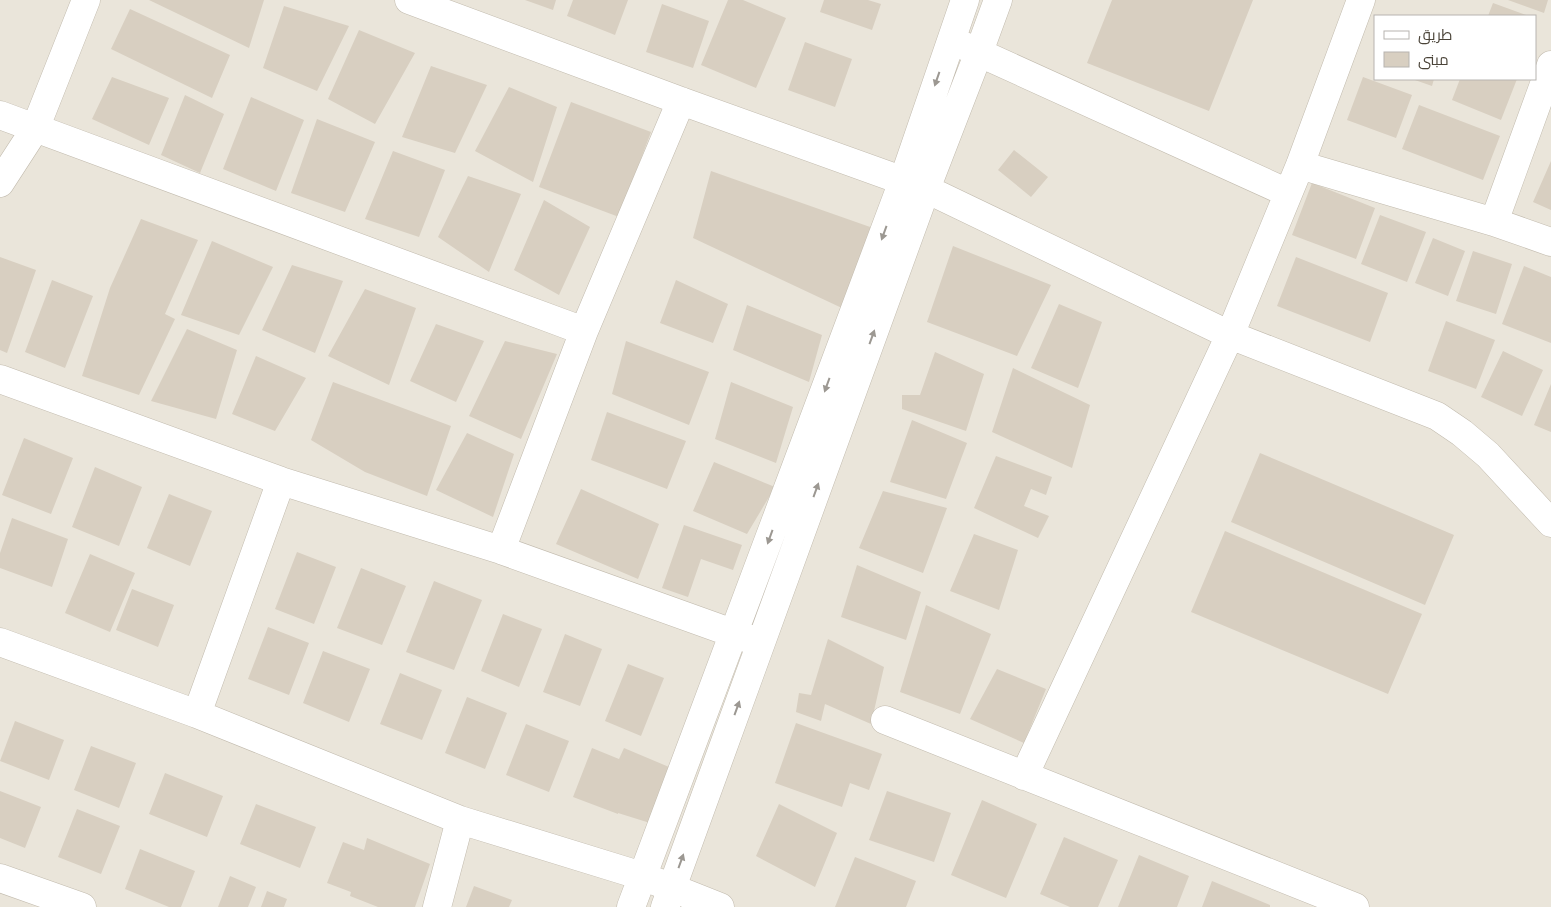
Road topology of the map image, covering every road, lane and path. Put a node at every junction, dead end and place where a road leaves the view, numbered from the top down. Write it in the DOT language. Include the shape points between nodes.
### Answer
graph roads {
  1 [pos="86,0"];
  2 [pos="409,0"];
  3 [pos="965,0"];
  4 [pos="998,0"];
  5 [pos="1361,0"];
  6 [pos="950,40"];
  7 [pos="979,52"];
  8 [pos="1551,65"];
  9 [pos="681,101"];
  10 [pos="0,115"];
  11 [pos="35,129"];
  12 [pos="1300,165"];
  13 [pos="0,183"];
  14 [pos="915,185"];
  15 [pos="1288,193"];
  16 [pos="1494,222"];
  17 [pos="1551,242"];
  18 [pos="584,331"];
  19 [pos="1230,335"];
  20 [pos="0,379"];
  21 [pos="280,481"];
  22 [pos="1551,523"];
  23 [pos="501,550"];
  24 [pos="735,633"];
  25 [pos="0,642"];
  26 [pos="760,643"];
  27 [pos="198,714"];
  28 [pos="885,720"];
  29 [pos="1024,776"];
  30 [pos="460,820"];
  31 [pos="642,876"];
  32 [pos="0,878"];
  33 [pos="668,898"];
  34 [pos="71,905"];
  35 [pos="437,907"];
  36 [pos="631,907"];
  37 [pos="720,907"];
  38 [pos="1355,907"];
  1 -- 11 [label="street"];
  2 -- 9 [label="street"];
  3 -- 6 [label="street"];
  4 -- 7 [label="street"];
  5 -- 12 [label="street"];
  6 -- 7 [label="street"];
  6 -- 14 [label="street, one-way"];
  7 -- 14 [label="street"];
  7 -- 15 [label="street"];
  8 -- 16 [label="street"];
  9 -- 14 [label="street"];
  9 -- 18 [label="street"];
  10 -- 11 [label="street"];
  11 -- 13 [label="street"];
  11 -- 18 [label="street"];
  12 -- 15 [label="street"];
  12 -- 16 [label="street"];
  14 -- 19 [label="street"];
  14 -- 24 [label="street, one-way"];
  26 -- 14 [label="street, one-way"];
  15 -- 19 [label="street"];
  16 -- 17 [label="street"];
  18 -- 23 [label="street"];
  19 -- 22 [label="street" via="1437,416 1488,455"];
  19 -- 29 [label="street"];
  20 -- 21 [label="street"];
  21 -- 23 [label="street"];
  21 -- 27 [label="street"];
  23 -- 24 [label="street"];
  24 -- 26 [label="street"];
  24 -- 31 [label="street"];
  25 -- 27 [label="street"];
  33 -- 26 [label="street, one-way"];
  27 -- 30 [label="street"];
  28 -- 29 [label="street"];
  29 -- 38 [label="street"];
  30 -- 31 [label="street"];
  30 -- 35 [label="street"];
  31 -- 33 [label="street"];
  31 -- 36 [label="street"];
  32 -- 34 [label="street"];
  33 -- 37 [label="street"];
}
